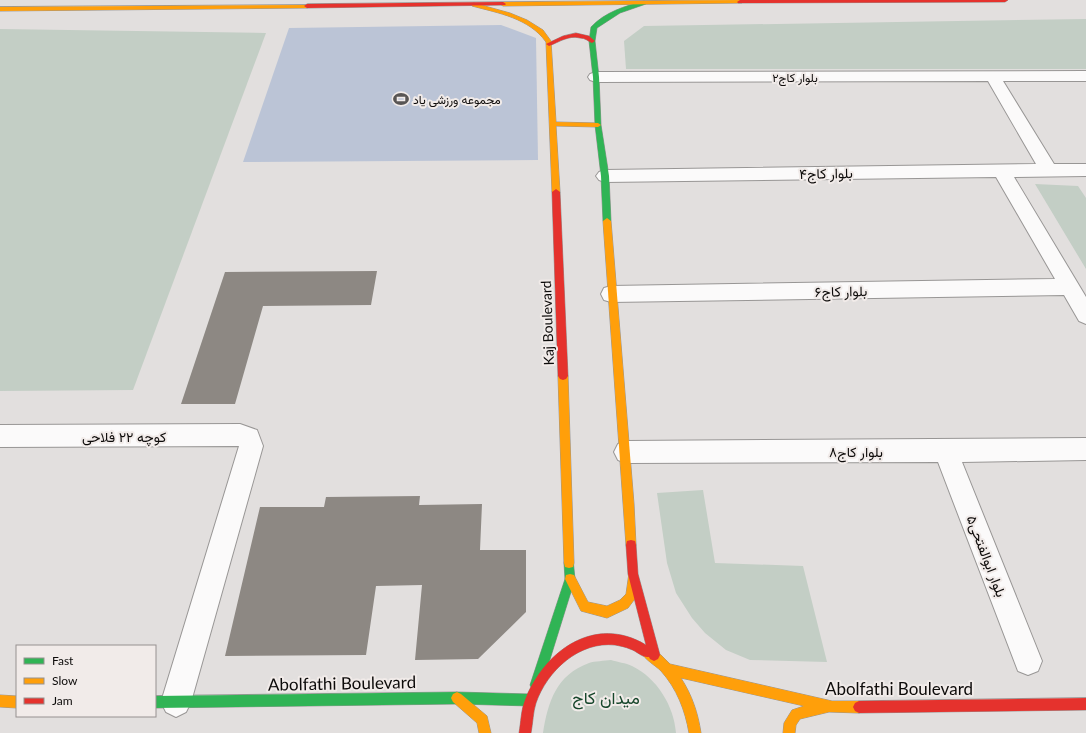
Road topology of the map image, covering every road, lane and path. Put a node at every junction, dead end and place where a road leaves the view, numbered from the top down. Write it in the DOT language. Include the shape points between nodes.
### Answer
graph roads {
  1 [pos="1006,0"];
  2 [pos="644,2"];
  3 [pos="474,4"];
  4 [pos="0,9"];
  5 [pos="592,41"];
  6 [pos="549,44"];
  7 [pos="1086,76"];
  8 [pos="596,77"];
  9 [pos="993,77"];
  10 [pos="554,124"];
  11 [pos="598,125"];
  12 [pos="1048,169"];
  13 [pos="1001,170"];
  14 [pos="1086,170"];
  15 [pos="605,176"];
  16 [pos="1070,288"];
  17 [pos="611,294"];
  18 [pos="1086,315"];
  19 [pos="0,436"];
  20 [pos="1086,449"];
  21 [pos="946,451"];
  22 [pos="626,452"];
  23 [pos="633,574"];
  24 [pos="570,579"];
  25 [pos="654,655"];
  26 [pos="1028,661"];
  27 [pos="668,669"];
  28 [pos="536,686"];
  29 [pos="457,698"];
  30 [pos="530,700"];
  31 [pos="0,702"];
  32 [pos="16,702"];
  33 [pos="166,702"];
  34 [pos="1086,704"];
  35 [pos="832,707"];
  36 [pos="485,733"];
  37 [pos="526,733"];
  38 [pos="695,733"];
  39 [pos="789,733"];
  1 -- 2 [label="street"];
  2 -- 3 [label="street"];
  2 -- 5 [label="street" via="603,19 594,27"];
  3 -- 4 [label="street"];
  3 -- 6 [label="street" via="530,24 540,30"];
  5 -- 6 [label="street" via="589,37 573,36"];
  5 -- 8 [label="street"];
  6 -- 10 [label="street, Kaj Boulevard"];
  7 -- 9 [label="street, بلوار کاج۲"];
  8 -- 9 [label="street, بلوار کاج۲"];
  8 -- 11 [label="street"];
  9 -- 12 [label="street"];
  10 -- 11 [label="street"];
  10 -- 24 [label="street, Kaj Boulevard"];
  11 -- 15 [label="street"];
  12 -- 13 [label="street, بلوار کاج۴"];
  12 -- 14 [label="street, بلوار کاج۴"];
  13 -- 15 [label="street, بلوار کاج۴"];
  13 -- 16 [label="street"];
  15 -- 17 [label="street"];
  16 -- 17 [label="street, بلوار کاج۶"];
  16 -- 18 [label="street"];
  17 -- 22 [label="street"];
  19 -- 33 [label="street, کوچه ۲۲ فلاحی" via="240,435 248,438 251,446"];
  20 -- 21 [label="street, بلوار کاج۸"];
  21 -- 22 [label="street, بلوار کاج۸"];
  21 -- 26 [label="street, ۵بلوار ابوالفتحی"];
  22 -- 23 [label="street"];
  23 -- 24 [label="street" via="631,596 624,604 607,612 585,607"];
  23 -- 25 [label="street"];
  24 -- 28 [label="street, Kaj Boulevard"];
  25 -- 27 [label="street"];
  25 -- 28 [label="street" via="625,642 610,639 589,641 568,650 550,665"];
  27 -- 35 [label="street, Abolfathi Boulevard"];
  27 -- 38 [label="street" via="685,694"];
  28 -- 30 [label="street"];
  29 -- 30 [label="street, Abolfathi Boulevard"];
  29 -- 33 [label="street, Abolfathi Boulevard"];
  29 -- 36 [label="street" via="483,720"];
  30 -- 37 [label="street"];
  31 -- 32 [label="street"];
  34 -- 35 [label="street, Abolfathi Boulevard"];
  35 -- 39 [label="street" via="796,714 790,723"];
}
